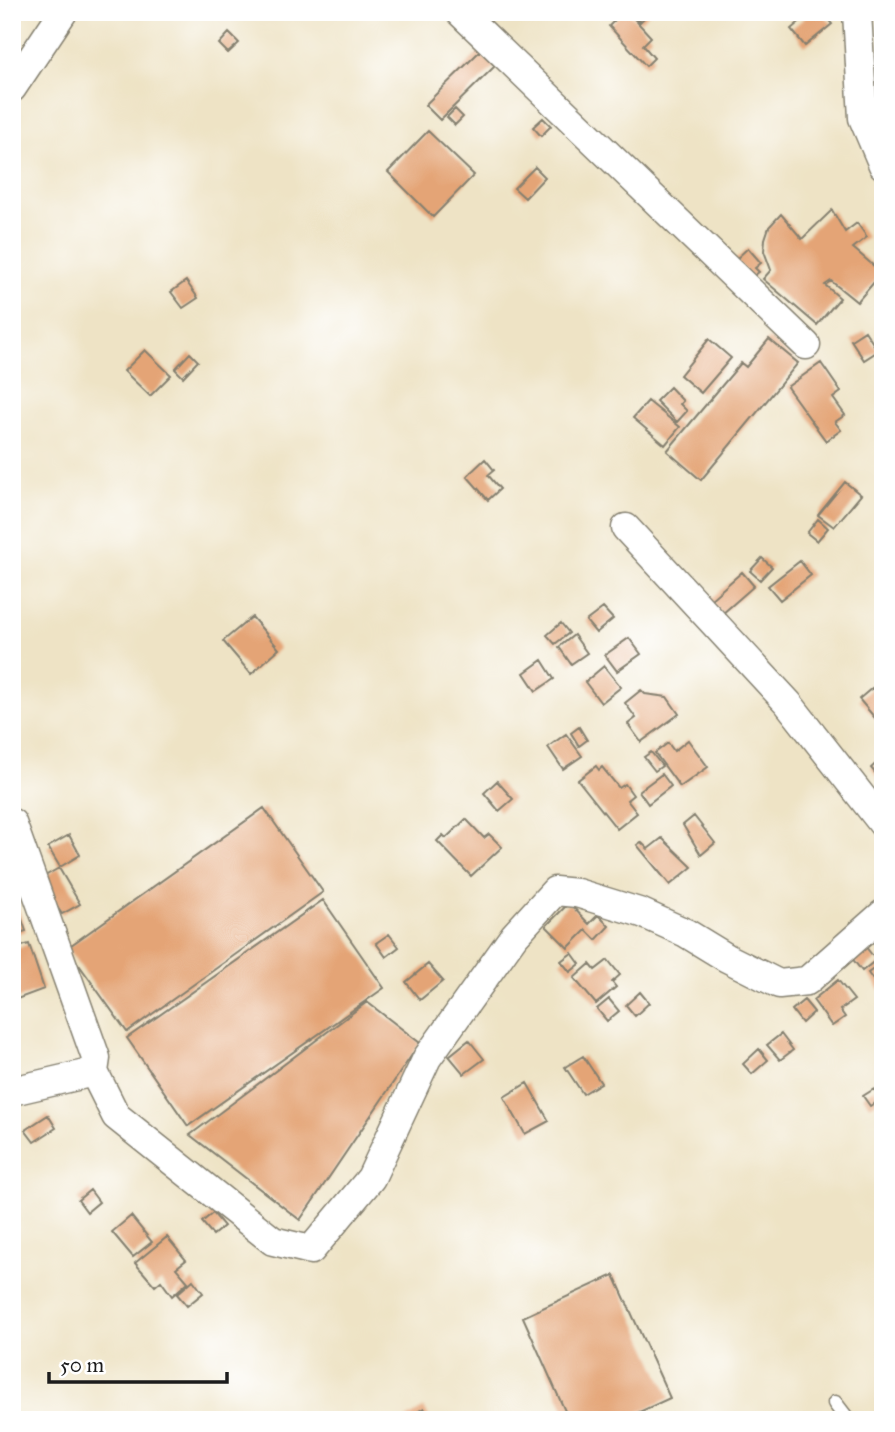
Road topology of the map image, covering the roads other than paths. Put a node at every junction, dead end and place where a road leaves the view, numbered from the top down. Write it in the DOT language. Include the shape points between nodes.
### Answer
graph roads {
  1 [pos="62,12"];
  2 [pos="460,12"];
  3 [pos="857,12"];
  4 [pos="12,88"];
  5 [pos="883,165"];
  6 [pos="806,345"];
  7 [pos="626,528"];
  8 [pos="12,823"];
  9 [pos="883,824"];
  10 [pos="883,914"];
  11 [pos="94,1072"];
  12 [pos="12,1091"];
  13 [pos="835,1403"];
  14 [pos="848,1420"];
  1 -- 4 [label="street"];
  2 -- 6 [label="street"];
  3 -- 5 [label="street" via="863,118"];
  7 -- 9 [label="street" via="788,703"];
  8 -- 11 [label="street" via="96,1058"];
  10 -- 11 [label="street" via="807,981 779,984 642,913 555,891 514,936 427,1058 371,1178 311,1250 273,1241 116,1116"];
  11 -- 12 [label="street"];
  13 -- 14 [label="lane"];
}
